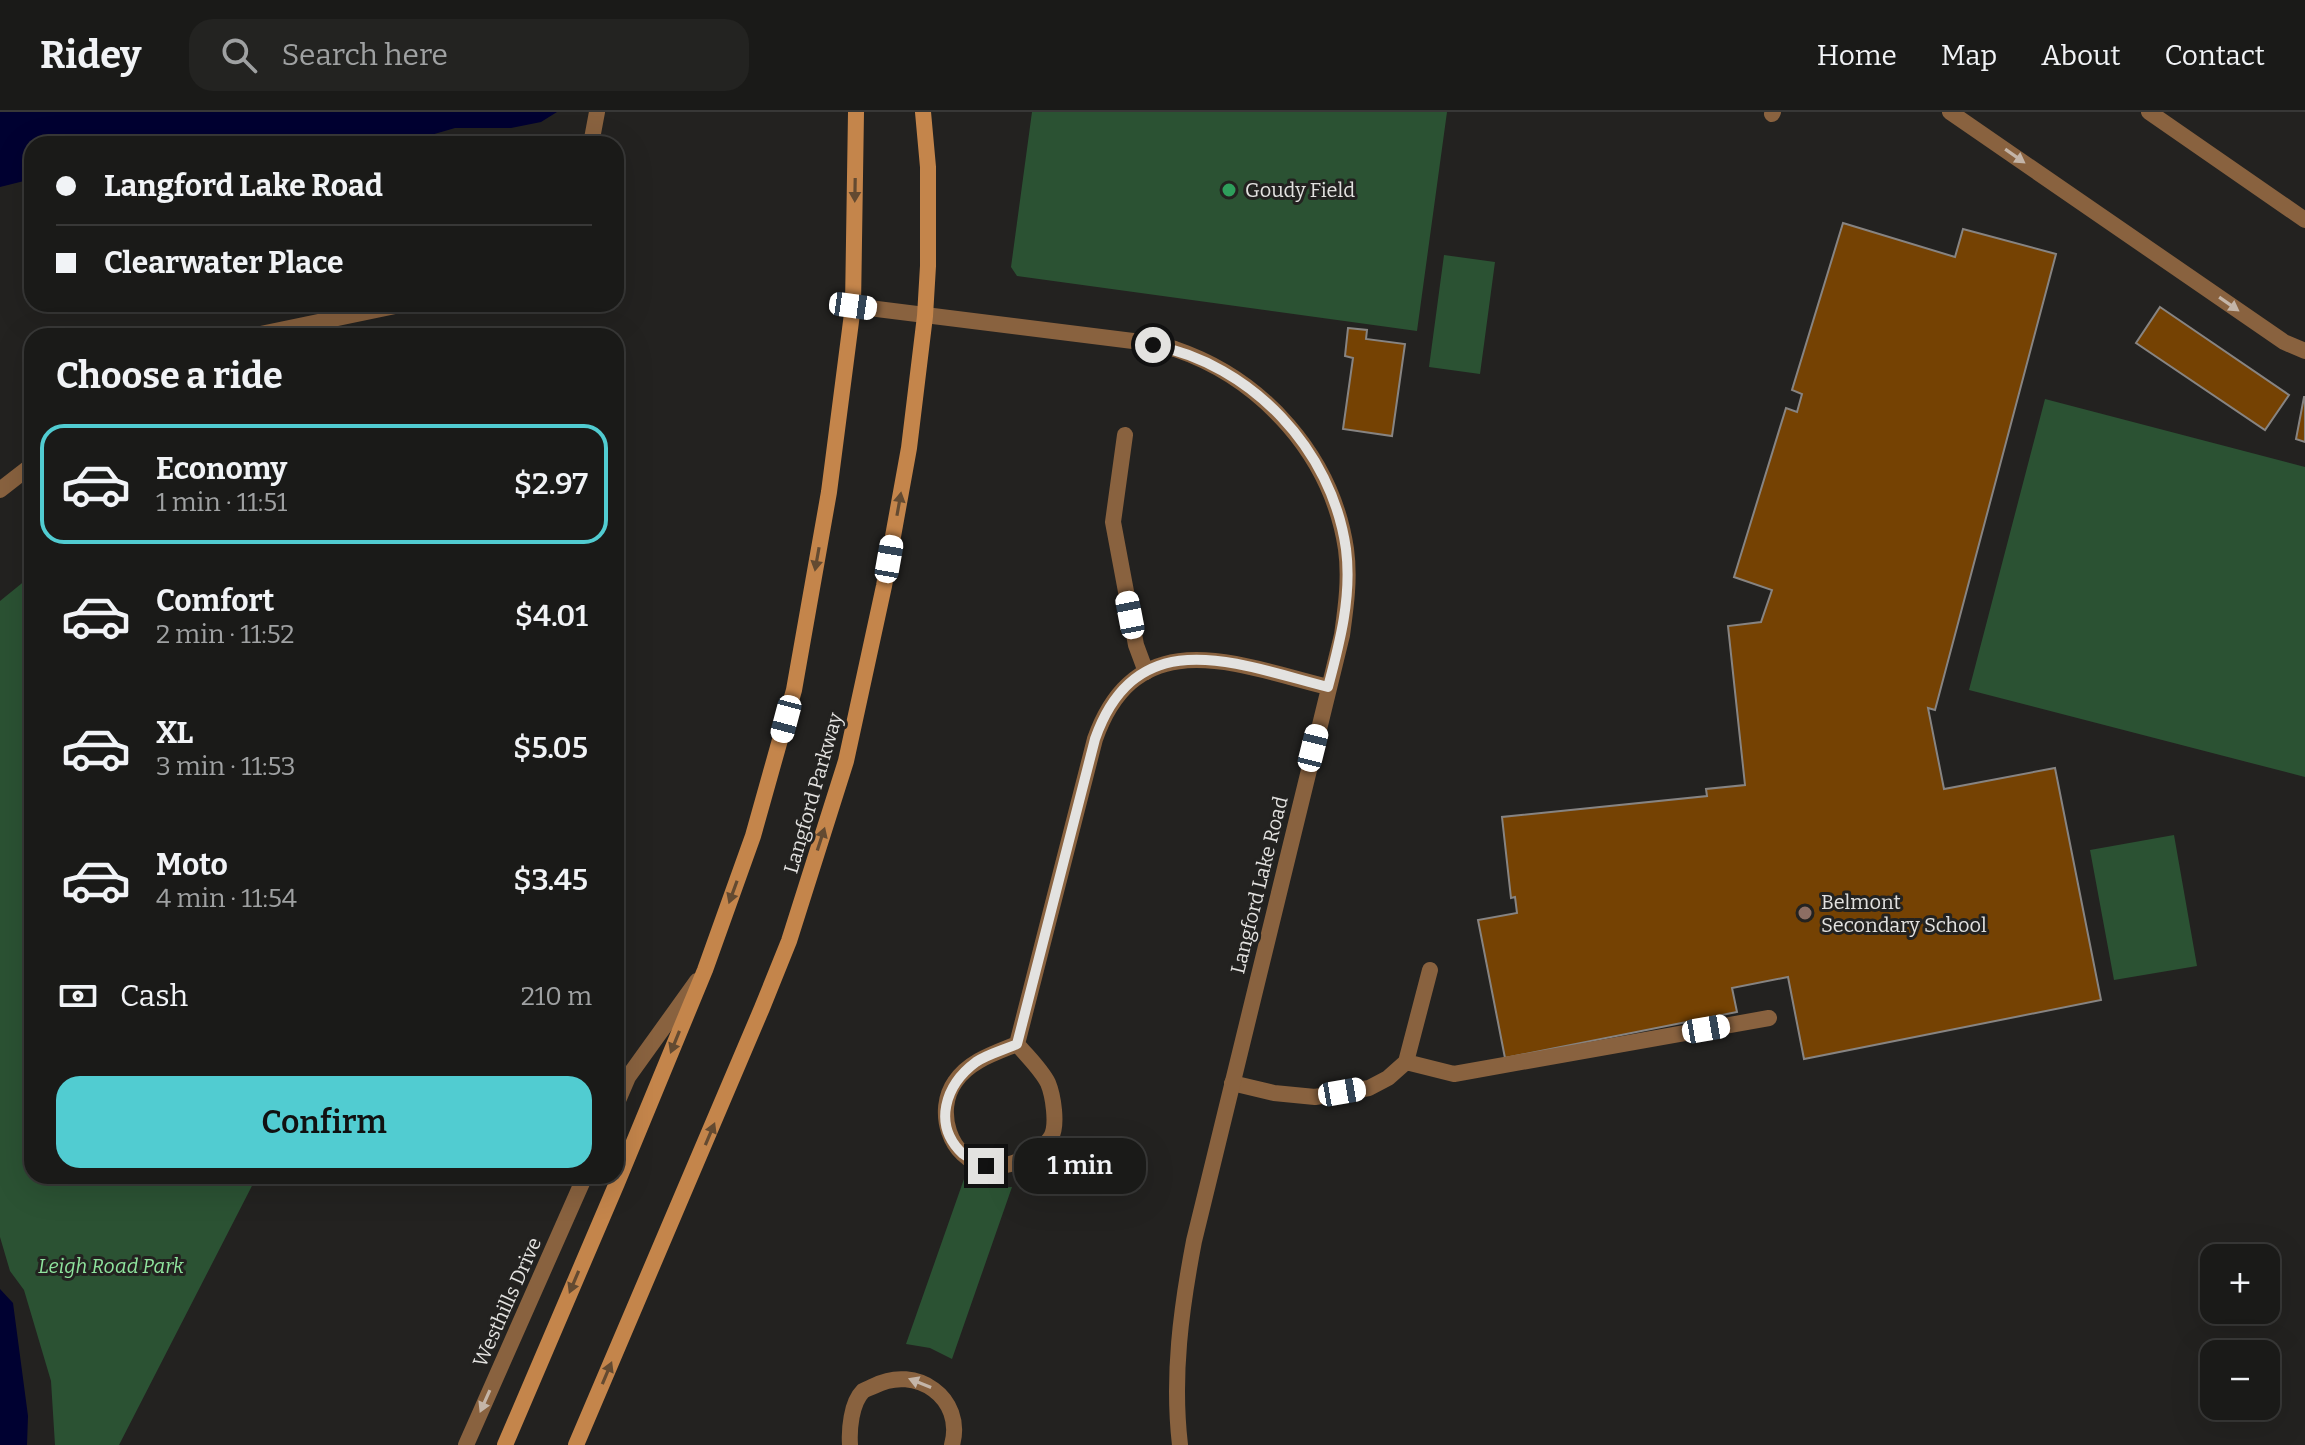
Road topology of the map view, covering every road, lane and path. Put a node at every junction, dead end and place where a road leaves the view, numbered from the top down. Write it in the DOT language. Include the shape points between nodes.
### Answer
graph roads {
  1 [pos="597,112"];
  2 [pos="856,112"];
  3 [pos="923,112"];
  4 [pos="1950,112"];
  5 [pos="2149,112"];
  6 [pos="592,136"];
  7 [pos="2305,220"];
  8 [pos="853,306"];
  9 [pos="366,312"];
  10 [pos="925,316"];
  11 [pos="290,328"];
  12 [pos="2305,351"];
  13 [pos="1125,435"];
  14 [pos="24,471"];
  15 [pos="0,490"];
  16 [pos="1146,672"];
  17 [pos="1328,687"];
  18 [pos="705,970"];
  19 [pos="1430,970"];
  20 [pos="1769,1018"];
  21 [pos="1017,1044"];
  22 [pos="1406,1062"];
  23 [pos="1232,1083"];
  24 [pos="624,1086"];
  25 [pos="624,1166"];
  26 [pos="581,1184"];
  27 [pos="617,1184"];
  28 [pos="466,1445"];
  29 [pos="505,1445"];
  30 [pos="576,1445"];
  31 [pos="850,1445"];
  32 [pos="952,1445"];
  33 [pos="1180,1445"];
  1 -- 6 [label="street"];
  2 -- 8 [label="main road, one-way"];
  3 -- 10 [label="main road, Langford Parkway" via="928,167"];
  4 -- 12 [label="street, one-way" via="2284,342"];
  5 -- 7 [label="street"];
  8 -- 10 [label="street, Langford Lake Road"];
  8 -- 18 [label="main road, one-way" via="829,492 794,690 753,836"];
  9 -- 11 [label="street"];
  10 -- 17 [label="street, Langford Lake Road" via="1172,348 1237,378 1266,401 1316,464 1335,504 1346,549 1342,635"];
  30 -- 10 [label="main road, Langford Parkway, one-way" via="768,995 846,761 909,448"];
  13 -- 16 [label="street" via="1113,522"];
  14 -- 15 [label="street"];
  16 -- 17 [label="street" via="1168,663 1210,659"];
  16 -- 21 [label="street" via="1113,700 1095,739"];
  17 -- 23 [label="street, Langford Lake Road"];
  18 -- 24 [label="street"];
  18 -- 25 [label="main road, one-way"];
  19 -- 22 [label="street"];
  20 -- 22 [label="street" via="1454,1074"];
  21 -- 21 [label="street" via="978,1061 955,1081 944,1105 950,1136 964,1155 986,1166 1013,1164 1052,1136 1055,1110 1048,1083"];
  22 -- 23 [label="street" via="1369,1088 1315,1097"];
  23 -- 33 [label="street, Langford Lake Road" via="1182,1302 1177,1362"];
  26 -- 28 [label="street, Westhills Drive, one-way"];
  27 -- 29 [label="main road, one-way"];
  32 -- 31 [label="street, one-way" via="951,1414 943,1398 928,1384 909,1378 884,1380 862,1392 849,1422"];
}
